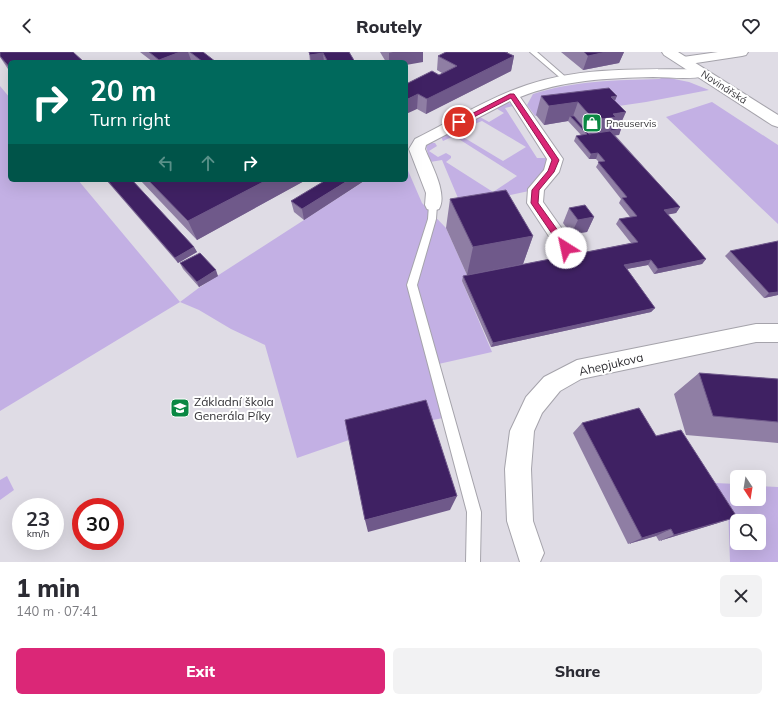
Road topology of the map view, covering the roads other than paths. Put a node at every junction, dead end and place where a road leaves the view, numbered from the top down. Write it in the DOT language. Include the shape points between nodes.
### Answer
graph roads {
  1 [pos="533,52"];
  2 [pos="669,52"];
  3 [pos="742,52"];
  4 [pos="683,61"];
  5 [pos="701,73"];
  6 [pos="566,80"];
  7 [pos="512,95"];
  8 [pos="778,122"];
  9 [pos="434,205"];
  10 [pos="566,248"];
  11 [pos="778,333"];
  12 [pos="530,553"];
  13 [pos="473,562"];
  1 -- 6 [label="lane"];
  2 -- 4 [label="street, Novinářská"];
  3 -- 4 [label="street"];
  4 -- 5 [label="street, Novinářská"];
  5 -- 6 [label="street" via="631,74"];
  5 -- 8 [label="street, Novinářská"];
  6 -- 7 [label="street" via="526,88"];
  7 -- 9 [label="street" via="420,142 417,149 434,193"];
  7 -- 10 [label="street" via="555,160 551,172 536,190 535,203"];
  9 -- 13 [label="lane" via="412,285 474,512"];
  11 -- 12 [label="street, Ahepjukova" via="756,333 577,370 552,384 534,404 522,431 518,469 520,521"];
}
